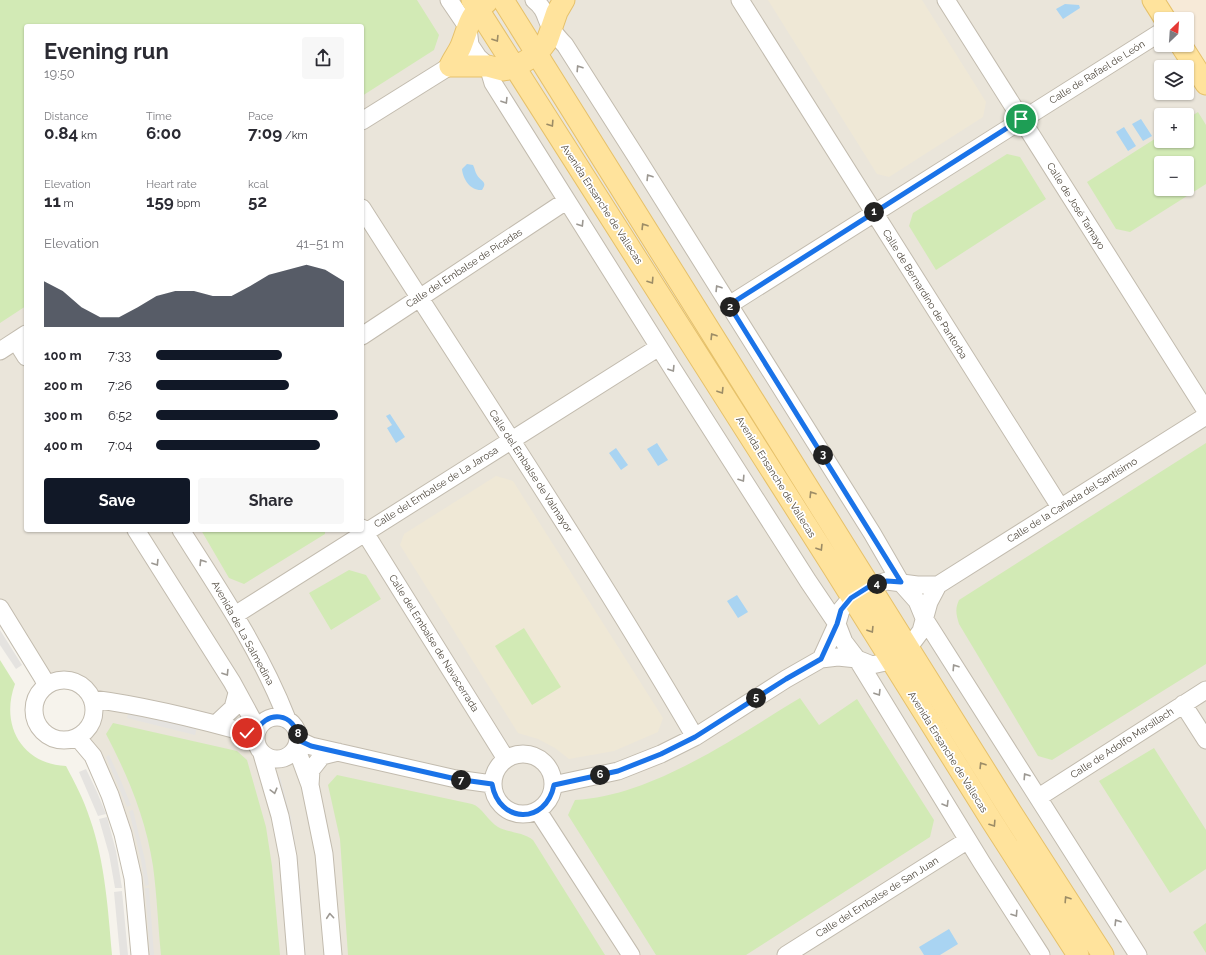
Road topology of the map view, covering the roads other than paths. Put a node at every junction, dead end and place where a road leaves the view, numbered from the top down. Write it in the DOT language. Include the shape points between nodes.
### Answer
graph roads {
  1 [pos="448,0"];
  2 [pos="503,0"];
  3 [pos="534,0"];
  4 [pos="564,0"];
  5 [pos="740,0"];
  6 [pos="946,0"];
  7 [pos="1153,0"];
  8 [pos="480,3"];
  9 [pos="1161,12"];
  10 [pos="468,28"];
  11 [pos="551,29"];
  12 [pos="1154,36"];
  13 [pos="1185,52"];
  14 [pos="537,54"];
  15 [pos="450,66"];
  16 [pos="488,66"];
  17 [pos="514,68"];
  18 [pos="1206,84"];
  19 [pos="1021,119"];
  20 [pos="364,120"];
  21 [pos="566,201"];
  22 [pos="364,211"];
  23 [pos="874,212"];
  24 [pos="419,297"];
  25 [pos="729,305"];
  26 [pos="364,335"];
  27 [pos="21,338"];
  28 [pos="658,347"];
  29 [pos="24,349"];
  30 [pos="0,351"];
  31 [pos="1206,411"];
  32 [pos="1206,416"];
  33 [pos="512,440"];
  34 [pos="1060,507"];
  35 [pos="364,529"];
  36 [pos="137,532"];
  37 [pos="182,532"];
  38 [pos="360,532"];
  39 [pos="364,532"];
  40 [pos="901,582"];
  41 [pos="938,585"];
  42 [pos="870,586"];
  43 [pos="851,598"];
  44 [pos="0,608"];
  45 [pos="235,615"];
  46 [pos="924,618"];
  47 [pos="837,624"];
  48 [pos="908,647"];
  49 [pos="821,659"];
  50 [pos="857,659"];
  51 [pos="890,661"];
  52 [pos="46,686"];
  53 [pos="1206,690"];
  54 [pos="237,693"];
  55 [pos="92,699"];
  56 [pos="1183,704"];
  57 [pos="287,719"];
  58 [pos="216,724"];
  59 [pos="256,732"];
  60 [pos="77,737"];
  61 [pos="695,737"];
  62 [pos="1206,740"];
  63 [pos="297,744"];
  64 [pos="338,752"];
  65 [pos="262,754"];
  66 [pos="506,759"];
  67 [pos="492,784"];
  68 [pos="310,785"];
  69 [pos="554,785"];
  70 [pos="1039,797"];
  71 [pos="538,811"];
  72 [pos="968,840"];
  73 [pos="140,955"];
  74 [pos="296,955"];
  75 [pos="333,955"];
  76 [pos="631,955"];
  77 [pos="786,955"];
  78 [pos="1041,955"];
  79 [pos="1078,955"];
  80 [pos="1103,955"];
  81 [pos="1138,955"];
  1 -- 10 [label="street"];
  2 -- 14 [label="main road"];
  3 -- 11 [label="street" via="540,4"];
  4 -- 11 [label="main road"];
  5 -- 23 [label="street, Calle de Bernardino de Pantorba"];
  6 -- 19 [label="street, Calle de José Tamayo"];
  7 -- 9 [label="main road"];
  8 -- 10 [label="main road"];
  8 -- 17 [label="main road, Avenida Ensanche de Vallecas, one-way"];
  10 -- 15 [label="main road"];
  10 -- 16 [label="street" via="470,45"];
  11 -- 14 [label="main road" via="547,42"];
  25 -- 11 [label="street, one-way" via="565,45"];
  12 -- 19 [label="street, Calle de Rafael de León"];
  13 -- 18 [label="main road"];
  14 -- 17 [label="main road"];
  42 -- 14 [label="main road, one-way"];
  15 -- 16 [label="main road"];
  15 -- 20 [label="street"];
  16 -- 17 [label="main road" via="503,70"];
  16 -- 21 [label="street, one-way" via="493,83"];
  17 -- 43 [label="main road, Avenida Ensanche de Vallecas, one-way"];
  19 -- 23 [label="street, Calle de Rafael de León"];
  19 -- 31 [label="street, Calle de José Tamayo"];
  21 -- 24 [label="street, Calle del Embalse de Picadas"];
  21 -- 28 [label="street, one-way"];
  22 -- 24 [label="street, Calle del Embalse de Valmayor"];
  23 -- 25 [label="street, Calle de Rafael de León"];
  23 -- 34 [label="street, Calle de Bernardino de Pantorba"];
  24 -- 26 [label="street, Calle del Embalse de Picadas"];
  24 -- 33 [label="street, Calle del Embalse de Valmayor"];
  25 -- 40 [label="street"];
  27 -- 29 [label="street"];
  27 -- 30 [label="street"];
  28 -- 33 [label="street, Calle del Embalse de La Jarosa"];
  28 -- 47 [label="street, one-way"];
  32 -- 34 [label="street, Calle de la Cañada del Santísimo"];
  33 -- 35 [label="street, Calle del Embalse de La Jarosa"];
  33 -- 61 [label="street, Calle del Embalse de Valmayor" via="605,587"];
  34 -- 41 [label="street, Calle de la Cañada del Santísimo"];
  36 -- 54 [label="street, one-way"];
  45 -- 37 [label="street, Avenida de La Salmedina, one-way"];
  38 -- 45 [label="street, Calle del Embalse de La Jarosa"];
  39 -- 66 [label="street, Calle del Embalse de Navacerrada"];
  40 -- 41 [label="street"];
  40 -- 42 [label="street" via="887,581"];
  40 -- 46 [label="street" via="917,601"];
  41 -- 46 [label="street, Calle de la Cañada del Santísimo"];
  42 -- 43 [label="street"];
  42 -- 48 [label="main road"];
  43 -- 47 [label="street" via="841,610"];
  43 -- 51 [label="main road, Avenida Ensanche de Vallecas, one-way"];
  44 -- 52 [label="street"];
  45 -- 57 [label="street, Avenida de La Salmedina"];
  46 -- 48 [label="street, Calle de la Cañada del Santísimo" via="921,631"];
  70 -- 46 [label="street, one-way"];
  47 -- 49 [label="street"];
  47 -- 50 [label="street" via="844,642"];
  48 -- 51 [label="street, Calle de la Cañada del Santísimo"];
  80 -- 48 [label="main road, one-way"];
  49 -- 50 [label="street, Calle de la Cañada del Santísimo"];
  49 -- 61 [label="street, Calle de la Cañada del Santísimo"];
  50 -- 51 [label="street, Calle de la Cañada del Santísimo" via="872,665"];
  50 -- 72 [label="street, one-way"];
  51 -- 79 [label="main road, Avenida Ensanche de Vallecas, one-way"];
  52 -- 55 [label="street" via="64,680 72,681 81,686"];
  52 -- 60 [label="street" via="35,702 34,712 41,730 58,740"];
  53 -- 56 [label="street, Calle de Adolfo Marsillach"];
  54 -- 58 [label="street" via="233,708"];
  54 -- 59 [label="street"];
  55 -- 58 [label="street" via="125,703"];
  55 -- 60 [label="street" via="94,716 84,733"];
  56 -- 62 [label="street"];
  56 -- 70 [label="street, Calle de Adolfo Marsillach"];
  57 -- 59 [label="street" via="273,717 261,723"];
  57 -- 63 [label="street" via="296,728"];
  58 -- 59 [label="street"];
  59 -- 65 [label="street" via="258,749"];
  60 -- 73 [label="street" via="93,756 123,834 133,878"];
  61 -- 69 [label="street, Calle de la Cañada del Santísimo" via="618,771"];
  63 -- 64 [label="street"];
  63 -- 65 [label="street" via="292,753 281,759 268,758"];
  63 -- 68 [label="street"];
  64 -- 67 [label="street" via="456,779"];
  64 -- 68 [label="street" via="322,756 311,770"];
  65 -- 74 [label="street, one-way" via="280,816 288,857"];
  66 -- 67 [label="street" via="494,774"];
  66 -- 69 [label="street" via="524,754 542,760 548,767"];
  67 -- 71 [label="street" via="496,798 512,813 521,815"];
  75 -- 68 [label="street, one-way" via="324,854"];
  69 -- 71 [label="street" via="552,795"];
  81 -- 70 [label="street, one-way"];
  71 -- 76 [label="street"];
  72 -- 77 [label="street, Calle del Embalse de San Juan"];
  72 -- 78 [label="street, one-way"];
}
